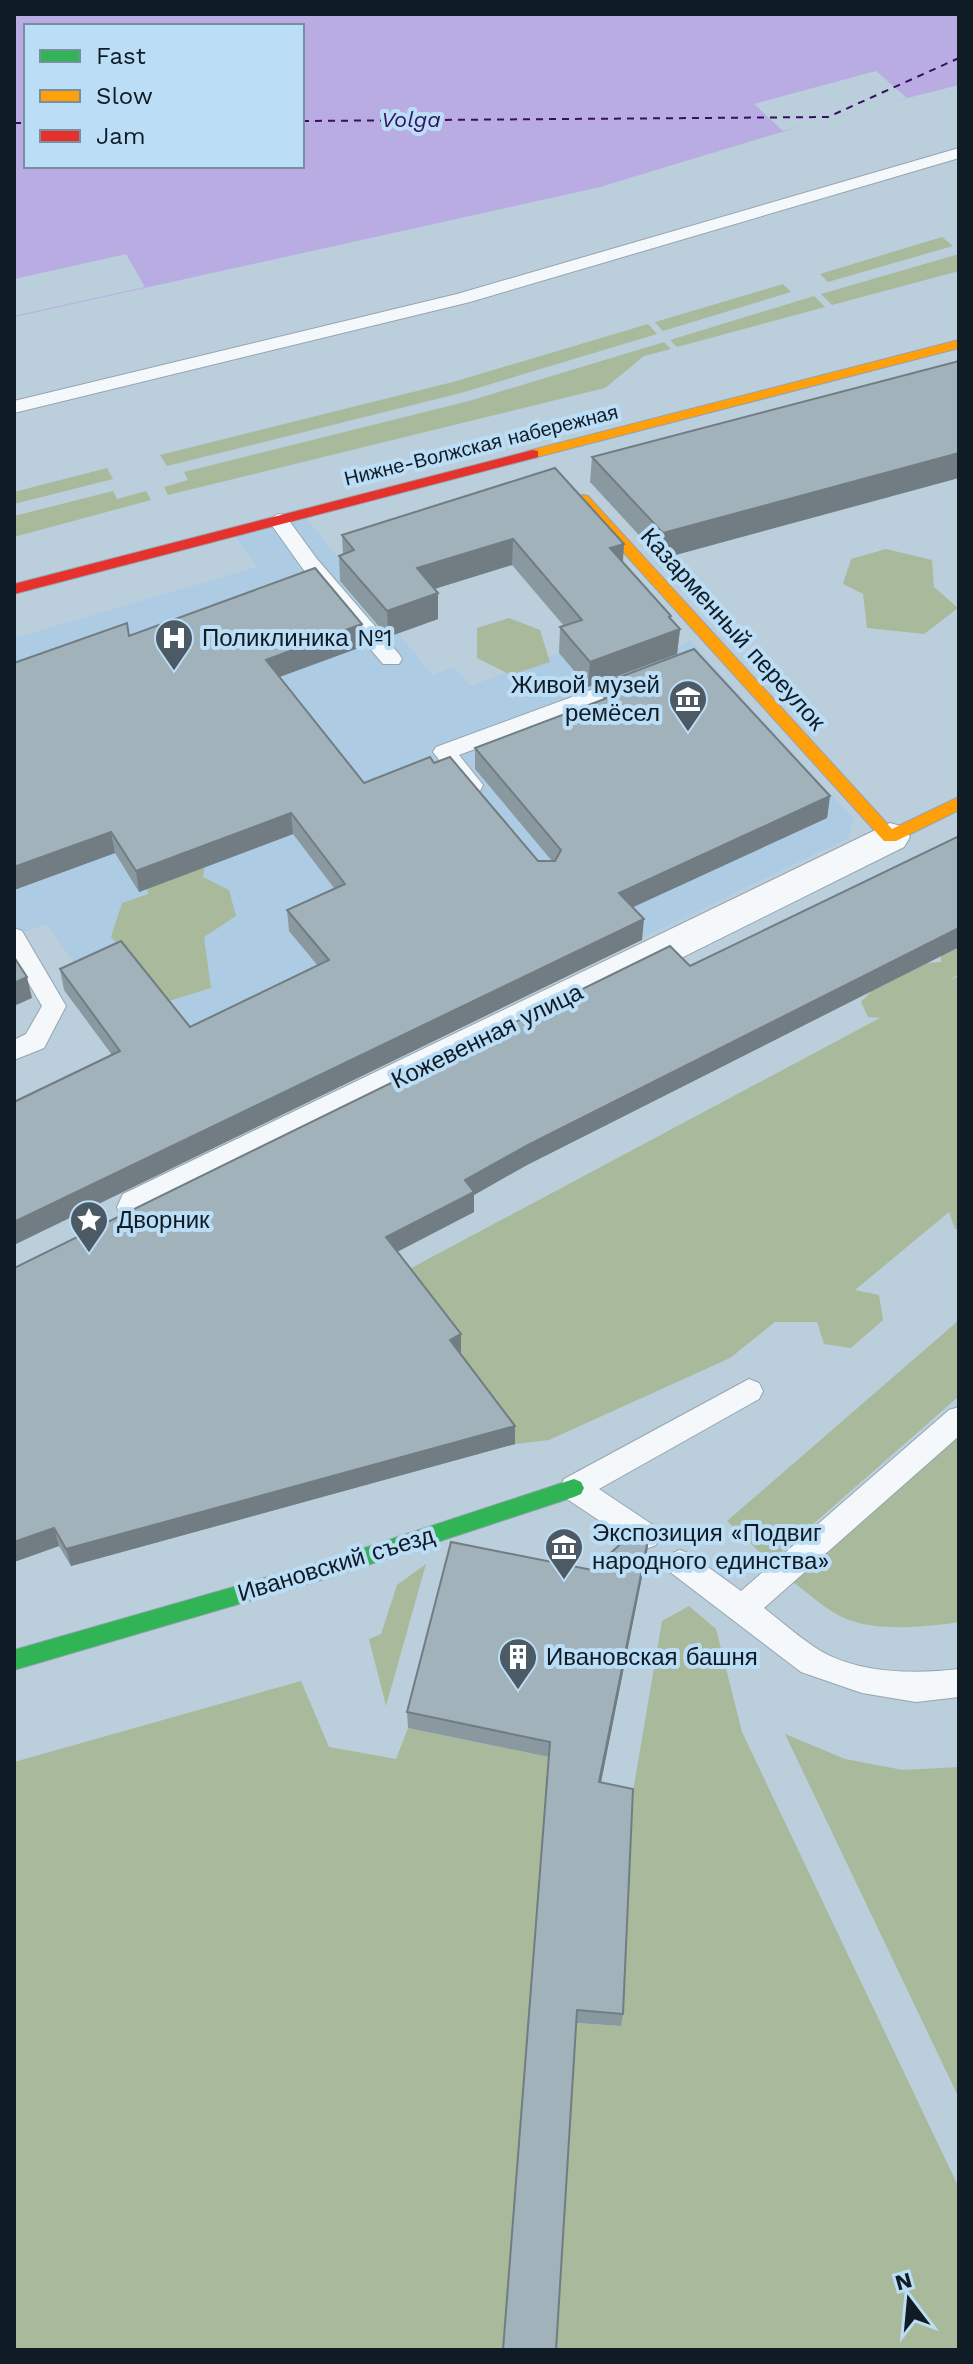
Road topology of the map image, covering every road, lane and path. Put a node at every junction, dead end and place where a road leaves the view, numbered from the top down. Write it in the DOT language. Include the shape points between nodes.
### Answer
graph roads {
  1 [pos="959,153"];
  2 [pos="959,344"];
  3 [pos="14,407"];
  4 [pos="569,484"];
  5 [pos="278,520"];
  6 [pos="14,589"];
  7 [pos="719,649"];
  8 [pos="696,658"];
  9 [pos="391,659"];
  10 [pos="656,672"];
  11 [pos="959,803"];
  12 [pos="491,807"];
  13 [pos="890,837"];
  14 [pos="14,937"];
  15 [pos="14,1050"];
  16 [pos="99,1227"];
  17 [pos="749,1391"];
  18 [pos="959,1419"];
  19 [pos="574,1488"];
  20 [pos="646,1536"];
  21 [pos="680,1563"];
  22 [pos="742,1609"];
  23 [pos="14,1660"];
  24 [pos="959,1683"];
  1 -- 3 [label="lane" via="450,301"];
  2 -- 5 [label="street, Нижне-Волжская набережная" via="545,458"];
  4 -- 7 [label="street, Казарменный переулок"];
  5 -- 6 [label="street, Нижне-Волжская набережная"];
  5 -- 9 [label="lane"];
  7 -- 8 [label="lane"];
  7 -- 13 [label="street, Казарменный переулок"];
  10 -- 12 [label="lane" via="444,752"];
  11 -- 13 [label="street, Кожевенная улица"];
  13 -- 16 [label="street, Кожевенная улица"];
  14 -- 15 [label="lane" via="54,1006 35,1041"];
  17 -- 19 [label="lane"];
  18 -- 22 [label="lane"];
  19 -- 20 [label="lane"];
  19 -- 23 [label="street, Ивановский съезд" via="331,1568"];
  21 -- 22 [label="lane"];
  22 -- 24 [label="lane" via="812,1662 862,1679 916,1688"];
}
